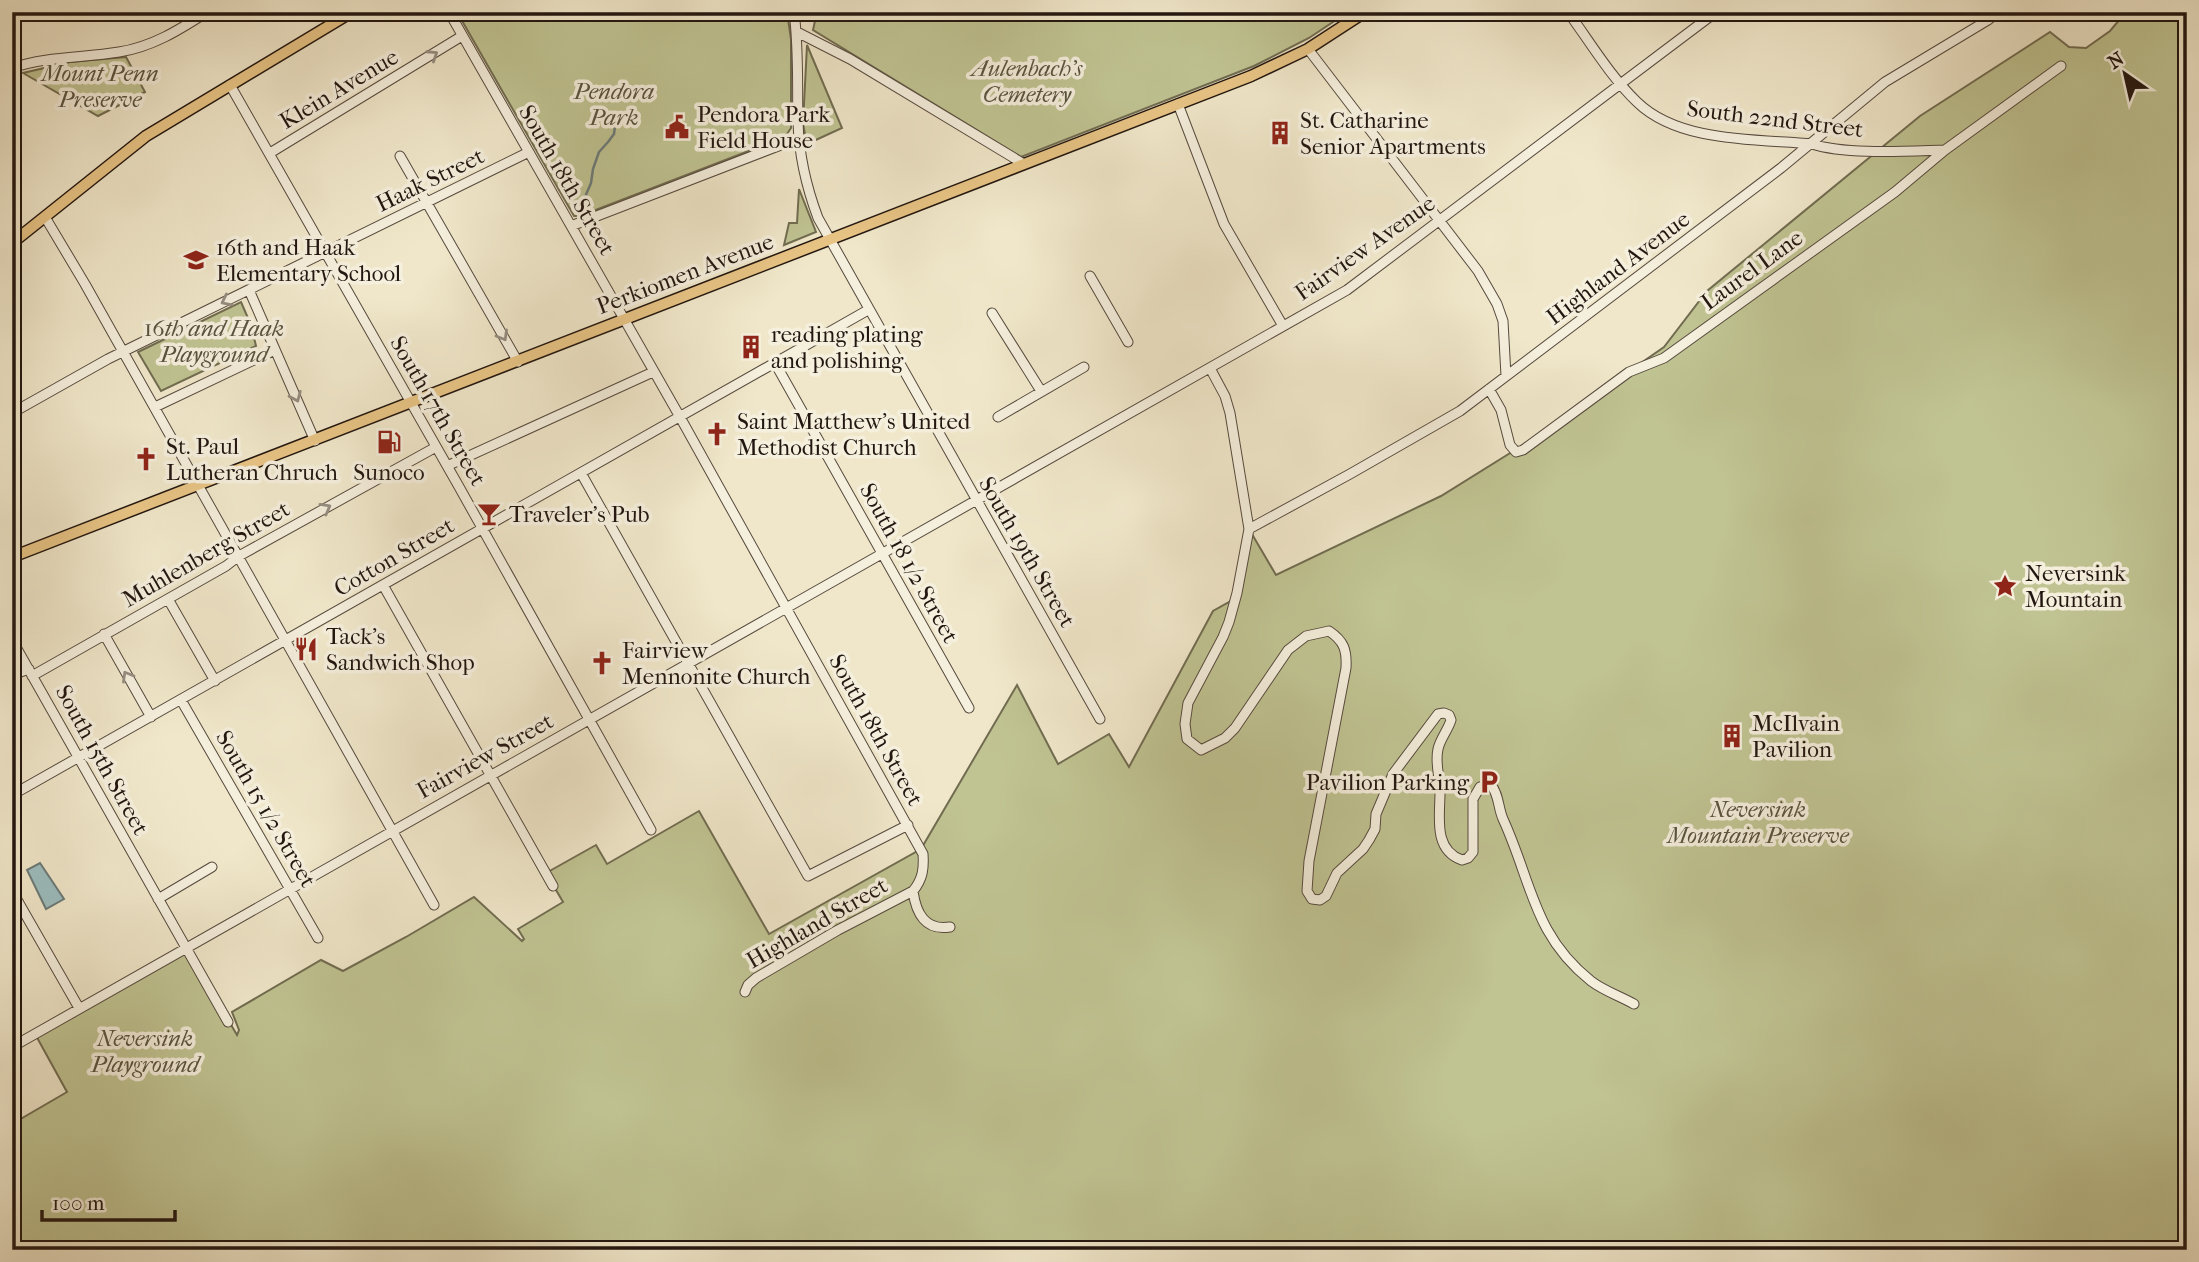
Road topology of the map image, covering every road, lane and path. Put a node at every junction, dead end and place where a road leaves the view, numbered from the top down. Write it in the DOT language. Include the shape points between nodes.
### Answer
graph roads {
  1 [pos="207,12"];
  2 [pos="352,12"];
  3 [pos="449,12"];
  4 [pos="794,12"];
  5 [pos="1365,12"];
  6 [pos="1568,12"];
  7 [pos="1716,12"];
  8 [pos="1994,13"];
  9 [pos="797,32"];
  10 [pos="462,36"];
  11 [pos="1308,49"];
  12 [pos="2061,66"];
  13 [pos="12,68"];
  14 [pos="230,85"];
  15 [pos="1621,85"];
  16 [pos="1178,104"];
  17 [pos="799,138"];
  18 [pos="1812,144"];
  19 [pos="1945,150"];
  20 [pos="529,152"];
  21 [pos="270,153"];
  22 [pos="400,156"];
  23 [pos="1024,164"];
  24 [pos="427,203"];
  25 [pos="44,217"];
  26 [pos="1439,221"];
  27 [pos="571,226"];
  28 [pos="830,241"];
  29 [pos="12,243"];
  30 [pos="326,252"];
  31 [pos="1090,276"];
  32 [pos="249,290"];
  33 [pos="868,310"];
  34 [pos="992,313"];
  35 [pos="624,321"];
  36 [pos="1283,326"];
  37 [pos="1128,342"];
  38 [pos="275,350"];
  39 [pos="123,351"];
  40 [pos="518,362"];
  41 [pos="775,363"];
  42 [pos="1084,367"];
  43 [pos="1210,368"];
  44 [pos="653,372"];
  45 [pos="1506,376"];
  46 [pos="1489,389"];
  47 [pos="1041,391"];
  48 [pos="412,403"];
  49 [pos="155,407"];
  50 [pos="12,413"];
  51 [pos="680,417"];
  52 [pos="998,417"];
  53 [pos="314,441"];
  54 [pos="436,447"];
  55 [pos="447,466"];
  56 [pos="581,473"];
  57 [pos="199,486"];
  58 [pos="976,501"];
  59 [pos="483,529"];
  60 [pos="1249,529"];
  61 [pos="882,554"];
  62 [pos="239,556"];
  63 [pos="12,557"];
  64 [pos="383,585"];
  65 [pos="168,599"];
  66 [pos="786,608"];
  67 [pos="104,635"];
  68 [pos="12,640"];
  69 [pos="286,641"];
  70 [pos="688,664"];
  71 [pos="30,672"];
  72 [pos="12,675"];
  73 [pos="215,681"];
  74 [pos="181,699"];
  75 [pos="969,708"];
  76 [pos="151,717"];
  77 [pos="589,719"];
  78 [pos="1100,719"];
  79 [pos="78,758"];
  80 [pos="491,775"];
  81 [pos="12,795"];
  82 [pos="908,825"];
  83 [pos="651,830"];
  84 [pos="393,831"];
  85 [pos="212,867"];
  86 [pos="553,886"];
  87 [pos="916,888"];
  88 [pos="290,889"];
  89 [pos="12,891"];
  90 [pos="158,899"];
  91 [pos="434,905"];
  92 [pos="950,927"];
  93 [pos="318,938"];
  94 [pos="186,948"];
  95 [pos="745,992"];
  96 [pos="1634,1004"];
  97 [pos="79,1009"];
  98 [pos="229,1022"];
  99 [pos="12,1046"];
  1 -- 13 [label="street" via="166,37 136,48"];
  2 -- 14 [label="main road"];
  3 -- 10 [label="street, South 18th Street"];
  4 -- 9 [label="street, South 19th Street"];
  5 -- 11 [label="main road, Perkiomen Avenue"];
  6 -- 15 [label="street, South 22nd Street"];
  7 -- 15 [label="street, Fairview Avenue"];
  8 -- 18 [label="street, Highland Avenue" via="1885,82"];
  9 -- 17 [label="street, South 19th Street"];
  9 -- 23 [label="street"];
  10 -- 20 [label="street, South 18th Street"];
  21 -- 10 [label="street, Klein Avenue, one-way"];
  11 -- 16 [label="main road, Perkiomen Avenue"];
  11 -- 26 [label="street"];
  12 -- 19 [label="street, Laurel Lane"];
  14 -- 21 [label="street, South 17th Street"];
  14 -- 25 [label="main road" via="146,136"];
  15 -- 18 [label="street, South 22nd Street" via="1649,112 1674,127"];
  15 -- 26 [label="street, Fairview Avenue"];
  16 -- 23 [label="main road, Perkiomen Avenue"];
  16 -- 36 [label="street" via="1224,224"];
  17 -- 27 [label="street"];
  17 -- 28 [label="street, South 19th Street" via="808,191"];
  18 -- 19 [label="street, South 22nd Street" via="1878,151"];
  18 -- 45 [label="street, Highland Avenue"];
  19 -- 46 [label="street, Laurel Lane" via="1895,192 1664,358 1629,372 1523,450 1516,452 1510,445 1501,410"];
  20 -- 24 [label="street, Haak Street"];
  20 -- 27 [label="street, South 18th Street"];
  21 -- 30 [label="street, South 17th Street"];
  22 -- 24 [label="street"];
  23 -- 28 [label="main road, Perkiomen Avenue"];
  24 -- 30 [label="street, Haak Street"];
  24 -- 40 [label="street, one-way"];
  25 -- 29 [label="main road"];
  25 -- 39 [label="street"];
  26 -- 36 [label="street, Fairview Avenue" via="1347,289"];
  26 -- 45 [label="street" via="1497,304 1505,333"];
  27 -- 35 [label="street, South 18th Street"];
  28 -- 33 [label="street, South 19th Street"];
  28 -- 35 [label="main road, Perkiomen Avenue"];
  30 -- 32 [label="street, Haak Street"];
  30 -- 48 [label="street, South 17th Street"];
  31 -- 37 [label="street"];
  32 -- 38 [label="street"];
  32 -- 39 [label="street, Haak Street, one-way"];
  33 -- 41 [label="street, Cotton Street"];
  33 -- 58 [label="street, South 19th Street"];
  34 -- 47 [label="street"];
  35 -- 40 [label="main road, Perkiomen Avenue"];
  35 -- 44 [label="street, South 18th Street"];
  36 -- 43 [label="street, Fairview Avenue"];
  38 -- 49 [label="street"];
  38 -- 53 [label="street, one-way"];
  39 -- 49 [label="street"];
  39 -- 50 [label="street, Haak Street"];
  40 -- 48 [label="main road, Perkiomen Avenue"];
  41 -- 51 [label="street, Cotton Street"];
  41 -- 61 [label="street, South 18 1/2 Street"];
  42 -- 47 [label="street"];
  43 -- 58 [label="street, Fairview Avenue"];
  43 -- 60 [label="street" via="1230,412"];
  44 -- 51 [label="street, South 18th Street"];
  44 -- 55 [label="street"];
  45 -- 46 [label="street, Highland Avenue"];
  46 -- 60 [label="street, Highland Avenue" via="1449,417"];
  47 -- 52 [label="street"];
  48 -- 53 [label="main road, Perkiomen Avenue"];
  48 -- 54 [label="street, South 17th Street"];
  49 -- 57 [label="street"];
  51 -- 56 [label="street, Cotton Street"];
  51 -- 66 [label="street, South 18th Street"];
  53 -- 57 [label="main road, Perkiomen Avenue"];
  54 -- 55 [label="street, South 17th Street"];
  62 -- 54 [label="street, Muhlenberg Street, one-way"];
  55 -- 59 [label="street, South 17th Street"];
  56 -- 59 [label="street, Cotton Street"];
  56 -- 70 [label="street"];
  57 -- 62 [label="street"];
  57 -- 63 [label="main road, Perkiomen Avenue"];
  58 -- 61 [label="street, Fairview Street"];
  58 -- 78 [label="street, South 19th Street"];
  59 -- 64 [label="street, Cotton Street"];
  59 -- 77 [label="street, South 17th Street"];
  60 -- 96 [label="street" via="1229,622 1188,703 1187,739 1201,750 1225,738 1288,650 1306,636 1329,631 1339,638 1345,646 1346,668 1309,861 1307,891 1312,899 1326,896 1337,873 1363,849 1375,829 1393,774 1430,723 1444,713 1451,720 1438,746 1437,822 1445,845 1462,860 1473,852 1473,799 1480,787 1491,785 1548,933 1593,982"];
  61 -- 66 [label="street, Fairview Street"];
  61 -- 75 [label="street, South 18 1/2 Street"];
  62 -- 65 [label="street, Muhlenberg Street"];
  62 -- 69 [label="street"];
  64 -- 69 [label="street, Cotton Street"];
  64 -- 80 [label="street"];
  65 -- 67 [label="street, Muhlenberg Street"];
  65 -- 73 [label="street"];
  66 -- 70 [label="street, Fairview Street"];
  66 -- 82 [label="street, South 18th Street"];
  67 -- 71 [label="street, Muhlenberg Street"];
  76 -- 67 [label="street, one-way"];
  68 -- 71 [label="street, South 15th Street"];
  69 -- 73 [label="street, Cotton Street"];
  69 -- 84 [label="street"];
  70 -- 77 [label="street, Fairview Street"];
  70 -- 82 [label="street, Highland Street" via="808,876"];
  71 -- 72 [label="street, Muhlenberg Street"];
  71 -- 79 [label="street, South 15th Street"];
  73 -- 74 [label="street, Cotton Street"];
  74 -- 76 [label="street, Cotton Street"];
  74 -- 88 [label="street, South 15 1/2 Street"];
  76 -- 79 [label="street, Cotton Street"];
  77 -- 80 [label="street, Fairview Street"];
  77 -- 83 [label="street, South 17th Street"];
  79 -- 81 [label="street, Cotton Street"];
  79 -- 90 [label="street, South 15th Street"];
  80 -- 84 [label="street, Fairview Street"];
  80 -- 86 [label="street"];
  82 -- 87 [label="street, South 18th Street" via="923,854 924,870"];
  84 -- 88 [label="street, Fairview Street"];
  84 -- 91 [label="street"];
  85 -- 90 [label="street"];
  87 -- 92 [label="street, Highland Street" via="916,908 926,921 939,929"];
  87 -- 95 [label="street, Highland Street" via="767,971"];
  88 -- 93 [label="street, South 15 1/2 Street"];
  88 -- 94 [label="street, Fairview Street"];
  89 -- 97 [label="street"];
  90 -- 94 [label="street, South 15th Street"];
  94 -- 97 [label="street, Fairview Street"];
  94 -- 98 [label="street, South 15th Street"];
  97 -- 99 [label="street, Fairview Street"];
}
